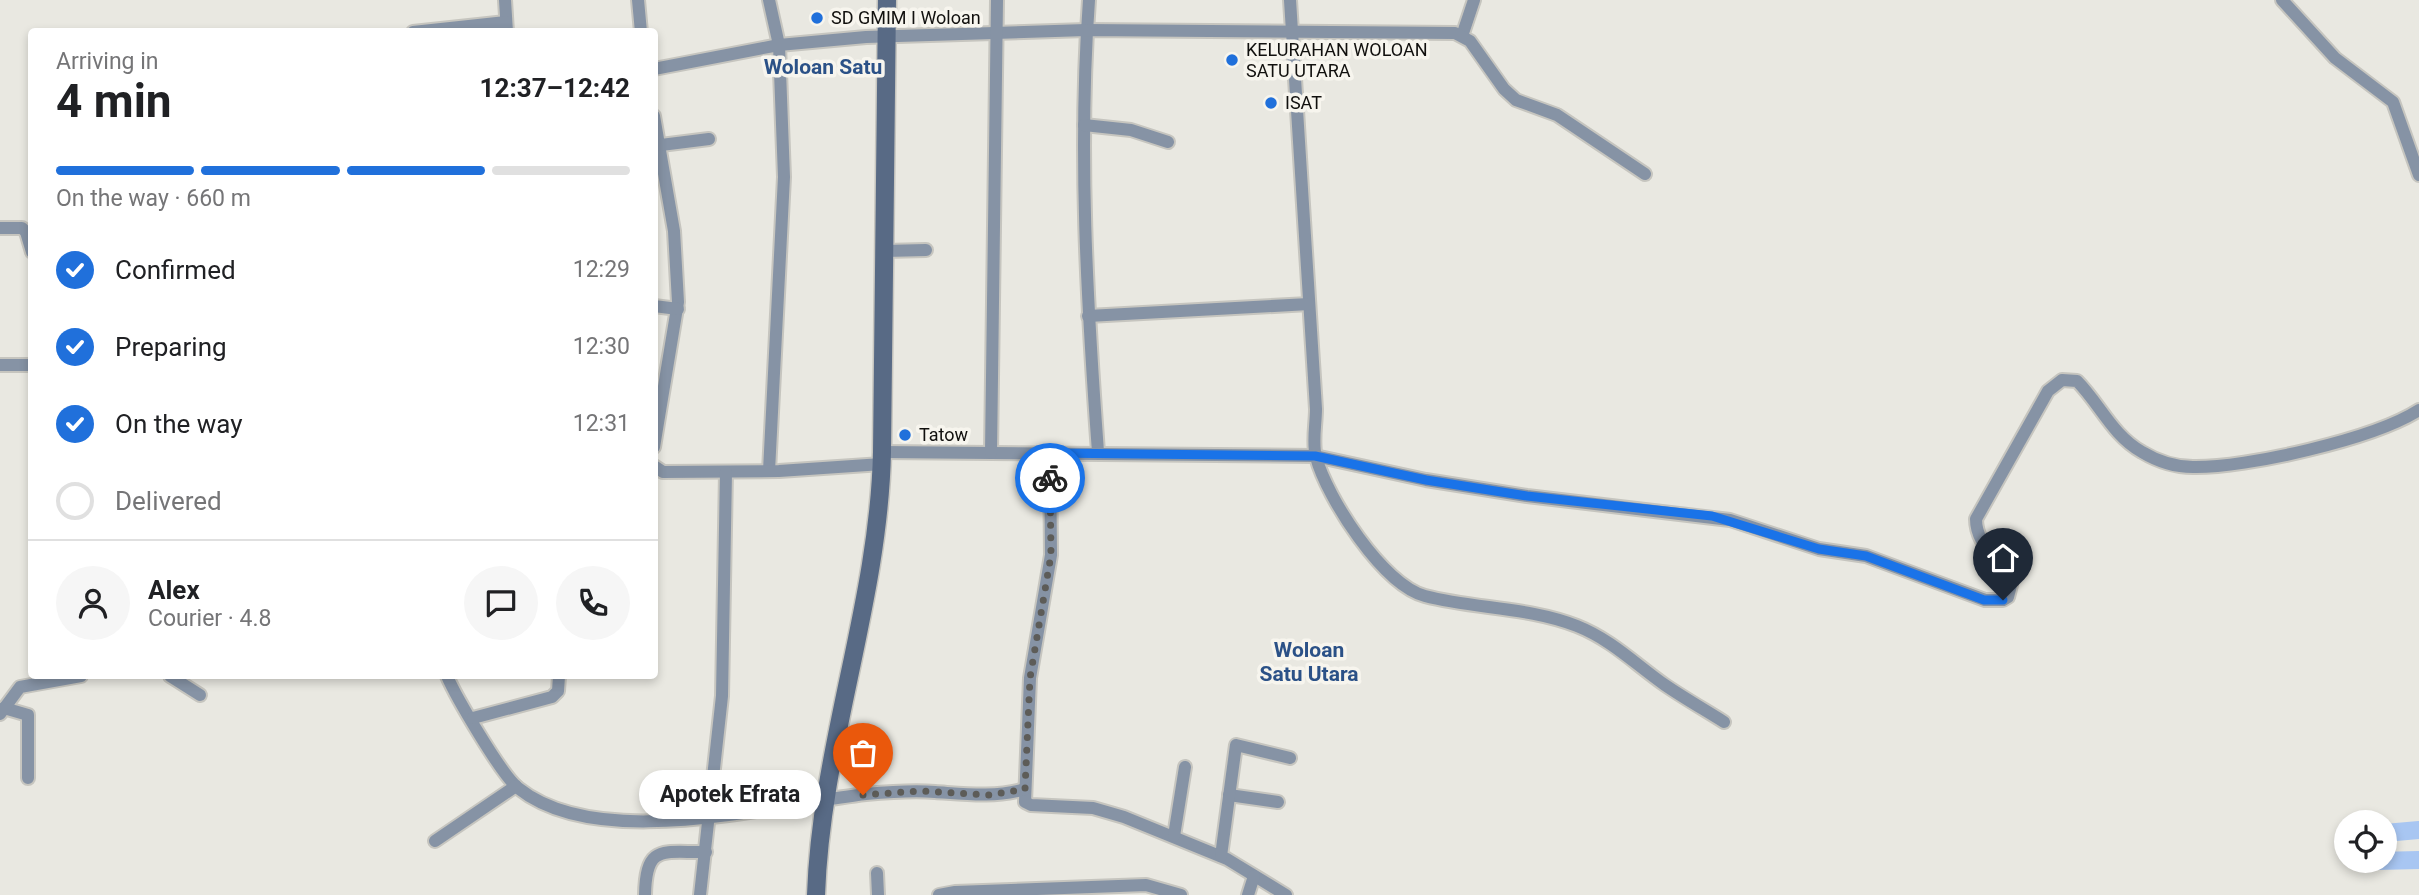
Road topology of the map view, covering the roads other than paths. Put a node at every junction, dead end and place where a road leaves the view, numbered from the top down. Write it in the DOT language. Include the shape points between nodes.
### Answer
graph roads {
  1 [pos="505,0"];
  2 [pos="638,0"];
  3 [pos="769,0"];
  4 [pos="887,0"];
  5 [pos="997,0"];
  6 [pos="1089,0"];
  7 [pos="1290,0"];
  8 [pos="1474,0"];
  9 [pos="2282,0"];
  10 [pos="507,27"];
  11 [pos="488,28"];
  12 [pos="641,28"];
  13 [pos="1086,30"];
  14 [pos="1293,31"];
  15 [pos="997,33"];
  16 [pos="888,36"];
  17 [pos="1462,36"];
  18 [pos="779,45"];
  19 [pos="658,68"];
  20 [pos="1084,125"];
  21 [pos="658,133"];
  22 [pos="709,139"];
  23 [pos="1168,142"];
  24 [pos="661,145"];
  25 [pos="1645,174"];
  26 [pos="2419,175"];
  27 [pos="0,228"];
  28 [pos="28,239"];
  29 [pos="926,250"];
  30 [pos="885,251"];
  31 [pos="1309,304"];
  32 [pos="658,306"];
  33 [pos="678,309"];
  34 [pos="1088,317"];
  35 [pos="0,365"];
  36 [pos="28,365"];
  37 [pos="2419,410"];
  38 [pos="658,424"];
  39 [pos="1098,452"];
  40 [pos="991,453"];
  41 [pos="1050,453"];
  42 [pos="1315,456"];
  43 [pos="882,458"];
  44 [pos="658,469"];
  45 [pos="769,471"];
  46 [pos="726,472"];
  47 [pos="64,679"];
  48 [pos="175,679"];
  49 [pos="449,679"];
  50 [pos="559,679"];
  51 [pos="200,695"];
  52 [pos="2,711"];
  53 [pos="473,718"];
  54 [pos="1724,722"];
  55 [pos="1290,758"];
  56 [pos="1185,767"];
  57 [pos="28,778"];
  58 [pos="516,786"];
  59 [pos="1025,789"];
  60 [pos="1230,795"];
  61 [pos="827,798"];
  62 [pos="1278,803"];
  63 [pos="710,817"];
  64 [pos="1174,836"];
  65 [pos="435,841"];
  66 [pos="706,852"];
  67 [pos="1221,856"];
  68 [pos="877,873"];
  69 [pos="1254,876"];
  70 [pos="1028,892"];
  71 [pos="977,893"];
  72 [pos="645,895"];
  73 [pos="700,895"];
  74 [pos="816,895"];
  75 [pos="878,895"];
  76 [pos="939,895"];
  77 [pos="1181,895"];
  78 [pos="1248,895"];
  79 [pos="1286,895"];
  1 -- 10 [label="street"];
  2 -- 12 [label="street"];
  3 -- 18 [label="street"];
  4 -- 16 [label="main road"];
  5 -- 15 [label="street"];
  6 -- 13 [label="street"];
  7 -- 14 [label="street"];
  8 -- 17 [label="street"];
  9 -- 26 [label="street" via="2335,58 2396,106"];
  10 -- 11 [label="street"];
  13 -- 14 [label="street"];
  13 -- 15 [label="street"];
  13 -- 20 [label="street"];
  14 -- 17 [label="street"];
  14 -- 31 [label="street"];
  15 -- 16 [label="street"];
  15 -- 40 [label="street"];
  16 -- 18 [label="street"];
  16 -- 30 [label="main road"];
  17 -- 25 [label="street" via="1516,100 1557,114"];
  18 -- 19 [label="street"];
  18 -- 45 [label="street" via="784,177"];
  20 -- 23 [label="street" via="1121,128"];
  20 -- 34 [label="street"];
  21 -- 24 [label="street"];
  22 -- 24 [label="street"];
  24 -- 33 [label="street" via="677,258"];
  27 -- 28 [label="street" via="22,228"];
  29 -- 30 [label="street"];
  30 -- 43 [label="main road"];
  31 -- 34 [label="street"];
  31 -- 42 [label="street"];
  32 -- 33 [label="street"];
  33 -- 38 [label="street"];
  34 -- 39 [label="street"];
  35 -- 36 [label="street"];
  37 -- 42 [label="street" via="2393,425 2316,446 2248,463 2191,467 2142,452 2107,421 2077,382 2062,380 2048,391 1976,519 1981,542 2011,585 2008,597 1996,601 1946,589 1866,556 1819,549 1730,520 1527,496"];
  39 -- 41 [label="street"];
  39 -- 42 [label="street"];
  40 -- 41 [label="street"];
  40 -- 43 [label="street"];
  41 -- 59 [label="street" via="1051,555 1030,678"];
  42 -- 54 [label="street" via="1366,547 1402,584 1423,596 1525,613 1602,636 1664,684"];
  43 -- 45 [label="street"];
  43 -- 61 [label="main road" via="876,537"];
  44 -- 46 [label="street"];
  45 -- 46 [label="street"];
  46 -- 63 [label="street" via="722,696"];
  47 -- 52 [label="street" via="20,687"];
  48 -- 51 [label="street"];
  49 -- 53 [label="street"];
  50 -- 53 [label="street" via="552,697"];
  52 -- 57 [label="street" via="28,715"];
  53 -- 58 [label="street"];
  55 -- 60 [label="street" via="1236,745"];
  56 -- 64 [label="street"];
  58 -- 63 [label="street" via="541,803 600,820"];
  58 -- 65 [label="street"];
  59 -- 61 [label="street" via="989,795 920,791"];
  59 -- 64 [label="street" via="1025,802 1031,805 1093,808"];
  60 -- 62 [label="street"];
  60 -- 67 [label="street"];
  61 -- 63 [label="street"];
  61 -- 74 [label="main road"];
  63 -- 66 [label="street"];
  64 -- 67 [label="street"];
  66 -- 72 [label="street" via="658,854 645,873"];
  66 -- 73 [label="street"];
  67 -- 69 [label="street"];
  68 -- 75 [label="street"];
  69 -- 78 [label="street"];
  69 -- 79 [label="street"];
  70 -- 71 [label="street"];
  70 -- 77 [label="street" via="1146,885"];
  71 -- 76 [label="street"];
}
